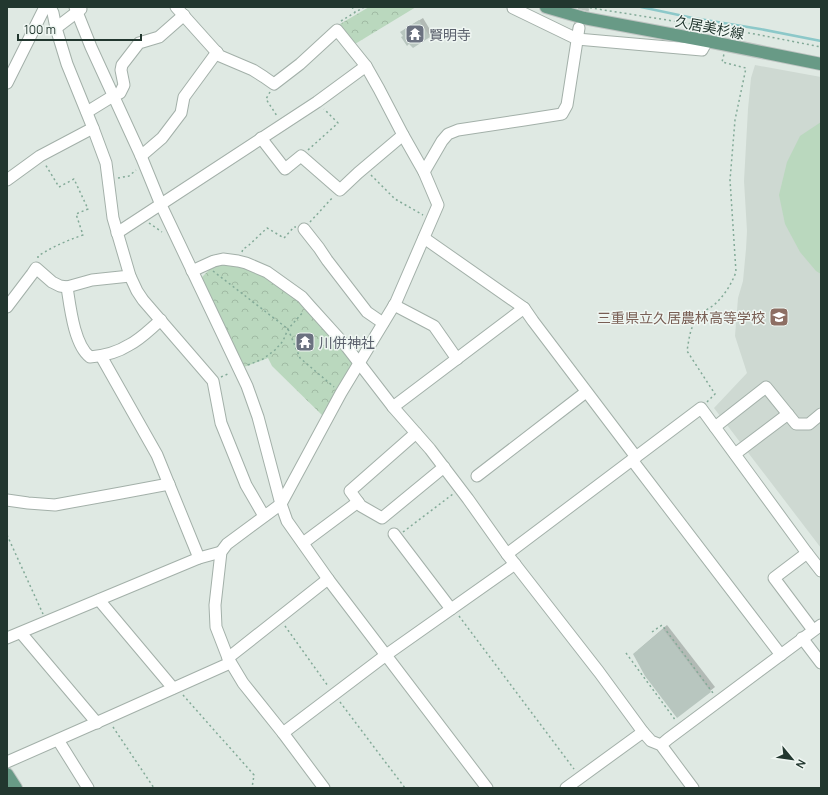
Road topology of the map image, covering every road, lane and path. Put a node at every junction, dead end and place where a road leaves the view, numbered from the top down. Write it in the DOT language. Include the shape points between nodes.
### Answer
graph roads {
  1 [pos="45,7"];
  2 [pos="50,7"];
  3 [pos="176,7"];
  4 [pos="352,7"];
  5 [pos="364,7"];
  6 [pos="513,7"];
  7 [pos="546,7"];
  8 [pos="585,7"];
  9 [pos="77,8"];
  10 [pos="355,12"];
  11 [pos="184,16"];
  12 [pos="56,28"];
  13 [pos="337,30"];
  14 [pos="731,30"];
  15 [pos="578,34"];
  16 [pos="730,34"];
  17 [pos="706,41"];
  18 [pos="821,47"];
  19 [pos="217,52"];
  20 [pos="724,53"];
  21 [pos="821,64"];
  22 [pos="366,66"];
  23 [pos="7,83"];
  24 [pos="274,84"];
  25 [pos="113,96"];
  26 [pos="317,102"];
  27 [pos="87,112"];
  28 [pos="282,125"];
  29 [pos="93,128"];
  30 [pos="403,135"];
  31 [pos="261,138"];
  32 [pos="40,156"];
  33 [pos="301,156"];
  34 [pos="142,160"];
  35 [pos="364,168"];
  36 [pos="424,172"];
  37 [pos="108,179"];
  38 [pos="7,180"];
  39 [pos="340,190"];
  40 [pos="161,205"];
  41 [pos="140,218"];
  42 [pos="432,220"];
  43 [pos="304,229"];
  44 [pos="117,233"];
  45 [pos="424,238"];
  46 [pos="178,242"];
  47 [pos="238,261"];
  48 [pos="205,266"];
  49 [pos="36,268"];
  50 [pos="192,271"];
  51 [pos="130,276"];
  52 [pos="67,287"];
  53 [pos="394,304"];
  54 [pos="7,305"];
  55 [pos="309,305"];
  56 [pos="524,308"];
  57 [pos="161,320"];
  58 [pos="383,323"];
  59 [pos="288,329"];
  60 [pos="101,356"];
  61 [pos="457,359"];
  62 [pos="360,362"];
  63 [pos="239,369"];
  64 [pos="213,381"];
  65 [pos="586,392"];
  66 [pos="341,393"];
  67 [pos="394,407"];
  68 [pos="701,408"];
  69 [pos="788,414"];
  70 [pos="821,414"];
  71 [pos="715,427"];
  72 [pos="416,433"];
  73 [pos="735,454"];
  74 [pos="634,458"];
  75 [pos="444,467"];
  76 [pos="477,476"];
  77 [pos="168,484"];
  78 [pos="460,489"];
  79 [pos="7,500"];
  80 [pos="358,502"];
  81 [pos="281,504"];
  82 [pos="264,516"];
  83 [pos="7,535"];
  84 [pos="395,535"];
  85 [pos="303,543"];
  86 [pos="221,552"];
  87 [pos="807,553"];
  88 [pos="507,554"];
  89 [pos="199,558"];
  90 [pos="515,564"];
  91 [pos="821,571"];
  92 [pos="328,579"];
  93 [pos="99,600"];
  94 [pos="452,608"];
  95 [pos="279,618"];
  96 [pos="46,622"];
  97 [pos="817,628"];
  98 [pos="652,632"];
  99 [pos="21,633"];
  100 [pos="7,638"];
  101 [pos="802,638"];
  102 [pos="626,654"];
  103 [pos="386,655"];
  104 [pos="781,655"];
  105 [pos="229,660"];
  106 [pos="821,662"];
  107 [pos="174,688"];
  108 [pos="334,694"];
  109 [pos="719,701"];
  110 [pos="102,721"];
  111 [pos="676,721"];
  112 [pos="644,732"];
  113 [pos="283,733"];
  114 [pos="58,740"];
  115 [pos="661,746"];
  116 [pos="7,762"];
  117 [pos="7,774"];
  118 [pos="580,777"];
  119 [pos="16,788"];
  120 [pos="88,788"];
  121 [pos="154,788"];
  122 [pos="252,788"];
  123 [pos="324,788"];
  124 [pos="405,788"];
  125 [pos="487,788"];
  126 [pos="566,788"];
  127 [pos="693,788"];
  1 -- 23 [label="street"];
  2 -- 12 [label="street"];
  3 -- 11 [label="street"];
  4 -- 10 [label="path"];
  5 -- 10 [label="path"];
  6 -- 15 [label="street"];
  7 -- 17 [label="main road, 久居美杉線" via="584,18"];
  8 -- 14 [label="path"];
  9 -- 12 [label="street"];
  9 -- 25 [label="street"];
  10 -- 13 [label="path" via="336,23"];
  11 -- 19 [label="street"];
  11 -- 25 [label="street" via="159,38 139,43 122,65 124,85 120,93"];
  12 -- 27 [label="street" via="67,64"];
  13 -- 22 [label="street"];
  13 -- 24 [label="street"];
  14 -- 16 [label="path"];
  14 -- 18 [label="path"];
  15 -- 17 [label="street" via="702,50"];
  15 -- 36 [label="street" via="567,105 562,114 458,130 448,134"];
  17 -- 21 [label="main road, 久居美杉線"];
  19 -- 24 [label="street" via="220,56 253,70"];
  19 -- 34 [label="street" via="184,97 181,113"];
  20 -- 68 [label="path" via="722,62 746,68 735,120 730,180 736,272 723,295 698,317 691,328 687,351 715,394"];
  22 -- 26 [label="street"];
  22 -- 30 [label="street"];
  24 -- 28 [label="path" via="266,99"];
  25 -- 27 [label="street"];
  25 -- 34 [label="street"];
  26 -- 28 [label="street"];
  26 -- 33 [label="path" via="338,123"];
  27 -- 29 [label="street"];
  28 -- 31 [label="street"];
  29 -- 32 [label="street"];
  29 -- 37 [label="street" via="106,163"];
  30 -- 35 [label="street"];
  30 -- 36 [label="street"];
  31 -- 33 [label="street" via="285,169"];
  31 -- 40 [label="street"];
  32 -- 38 [label="street"];
  32 -- 49 [label="path" via="59,187 74,179 88,209 76,214 83,234 62,242 38,256"];
  33 -- 39 [label="street"];
  34 -- 37 [label="path" via="129,176"];
  34 -- 40 [label="street"];
  35 -- 39 [label="street"];
  35 -- 42 [label="path" via="395,199"];
  36 -- 42 [label="street" via="438,205"];
  37 -- 44 [label="street"];
  39 -- 43 [label="path"];
  40 -- 41 [label="street"];
  40 -- 46 [label="street"];
  41 -- 44 [label="street"];
  41 -- 46 [label="path"];
  42 -- 45 [label="street"];
  43 -- 47 [label="path" via="294,227 284,238 266,228 243,249"];
  43 -- 58 [label="street" via="367,312"];
  44 -- 51 [label="street"];
  45 -- 53 [label="street"];
  45 -- 56 [label="street"];
  46 -- 50 [label="street"];
  47 -- 48 [label="street" via="223,259"];
  47 -- 55 [label="street" via="267,272"];
  48 -- 50 [label="street"];
  48 -- 59 [label="path"];
  49 -- 52 [label="street" via="52,282"];
  49 -- 54 [label="street"];
  50 -- 63 [label="street"];
  51 -- 52 [label="street" via="92,280"];
  51 -- 57 [label="street" via="138,292"];
  52 -- 60 [label="street" via="77,337 90,358"];
  53 -- 58 [label="street"];
  53 -- 61 [label="street" via="434,326"];
  55 -- 59 [label="path"];
  55 -- 62 [label="street"];
  56 -- 61 [label="street"];
  56 -- 65 [label="street"];
  57 -- 60 [label="street" via="128,346"];
  57 -- 64 [label="street"];
  58 -- 62 [label="street"];
  59 -- 63 [label="path" via="283,341 275,350 263,359"];
  59 -- 66 [label="path" via="300,358"];
  60 -- 77 [label="street" via="157,455"];
  61 -- 67 [label="street"];
  62 -- 66 [label="street"];
  62 -- 67 [label="street"];
  63 -- 64 [label="path"];
  63 -- 81 [label="street" via="252,397"];
  64 -- 82 [label="street" via="221,423 246,484"];
  65 -- 74 [label="street"];
  65 -- 76 [label="street"];
  66 -- 81 [label="street"];
  67 -- 72 [label="street"];
  68 -- 71 [label="street"];
  68 -- 74 [label="street"];
  69 -- 70 [label="street" via="796,424 809,424"];
  69 -- 71 [label="street" via="766,387"];
  69 -- 73 [label="street"];
  71 -- 73 [label="street"];
  72 -- 75 [label="street"];
  72 -- 80 [label="street" via="350,491"];
  73 -- 87 [label="street"];
  74 -- 88 [label="street"];
  74 -- 104 [label="street"];
  75 -- 78 [label="street"];
  75 -- 80 [label="street" via="382,518"];
  77 -- 79 [label="street" via="55,505"];
  77 -- 89 [label="street"];
  78 -- 84 [label="path"];
  78 -- 88 [label="street"];
  80 -- 85 [label="street"];
  81 -- 82 [label="street"];
  81 -- 85 [label="street" via="287,521"];
  82 -- 86 [label="street" via="227,544"];
  83 -- 96 [label="path"];
  84 -- 94 [label="street"];
  85 -- 92 [label="street"];
  86 -- 89 [label="street"];
  86 -- 105 [label="street" via="215,605 216,627"];
  87 -- 91 [label="street"];
  87 -- 97 [label="street" via="774,578"];
  88 -- 90 [label="street"];
  89 -- 93 [label="street"];
  90 -- 94 [label="street"];
  90 -- 112 [label="street"];
  92 -- 95 [label="street"];
  92 -- 103 [label="street"];
  93 -- 96 [label="street"];
  93 -- 107 [label="street"];
  94 -- 103 [label="street"];
  94 -- 118 [label="path"];
  95 -- 105 [label="street"];
  95 -- 108 [label="path"];
  96 -- 99 [label="street"];
  97 -- 101 [label="street"];
  98 -- 109 [label="path" via="662,625"];
  99 -- 100 [label="street"];
  99 -- 110 [label="street"];
  101 -- 104 [label="street"];
  101 -- 106 [label="street"];
  102 -- 111 [label="path"];
  103 -- 108 [label="street"];
  103 -- 125 [label="street"];
  104 -- 109 [label="street"];
  105 -- 107 [label="street"];
  105 -- 113 [label="street" via="243,683"];
  107 -- 110 [label="street"];
  107 -- 122 [label="path" via="254,775"];
  108 -- 113 [label="street"];
  108 -- 124 [label="path"];
  109 -- 115 [label="street"];
  110 -- 114 [label="street"];
  110 -- 121 [label="path"];
  112 -- 115 [label="street" via="651,741"];
  112 -- 118 [label="street"];
  113 -- 123 [label="street"];
  114 -- 116 [label="street"];
  114 -- 120 [label="street"];
  115 -- 127 [label="street"];
  117 -- 119 [label="main road"];
  118 -- 126 [label="street"];
}
